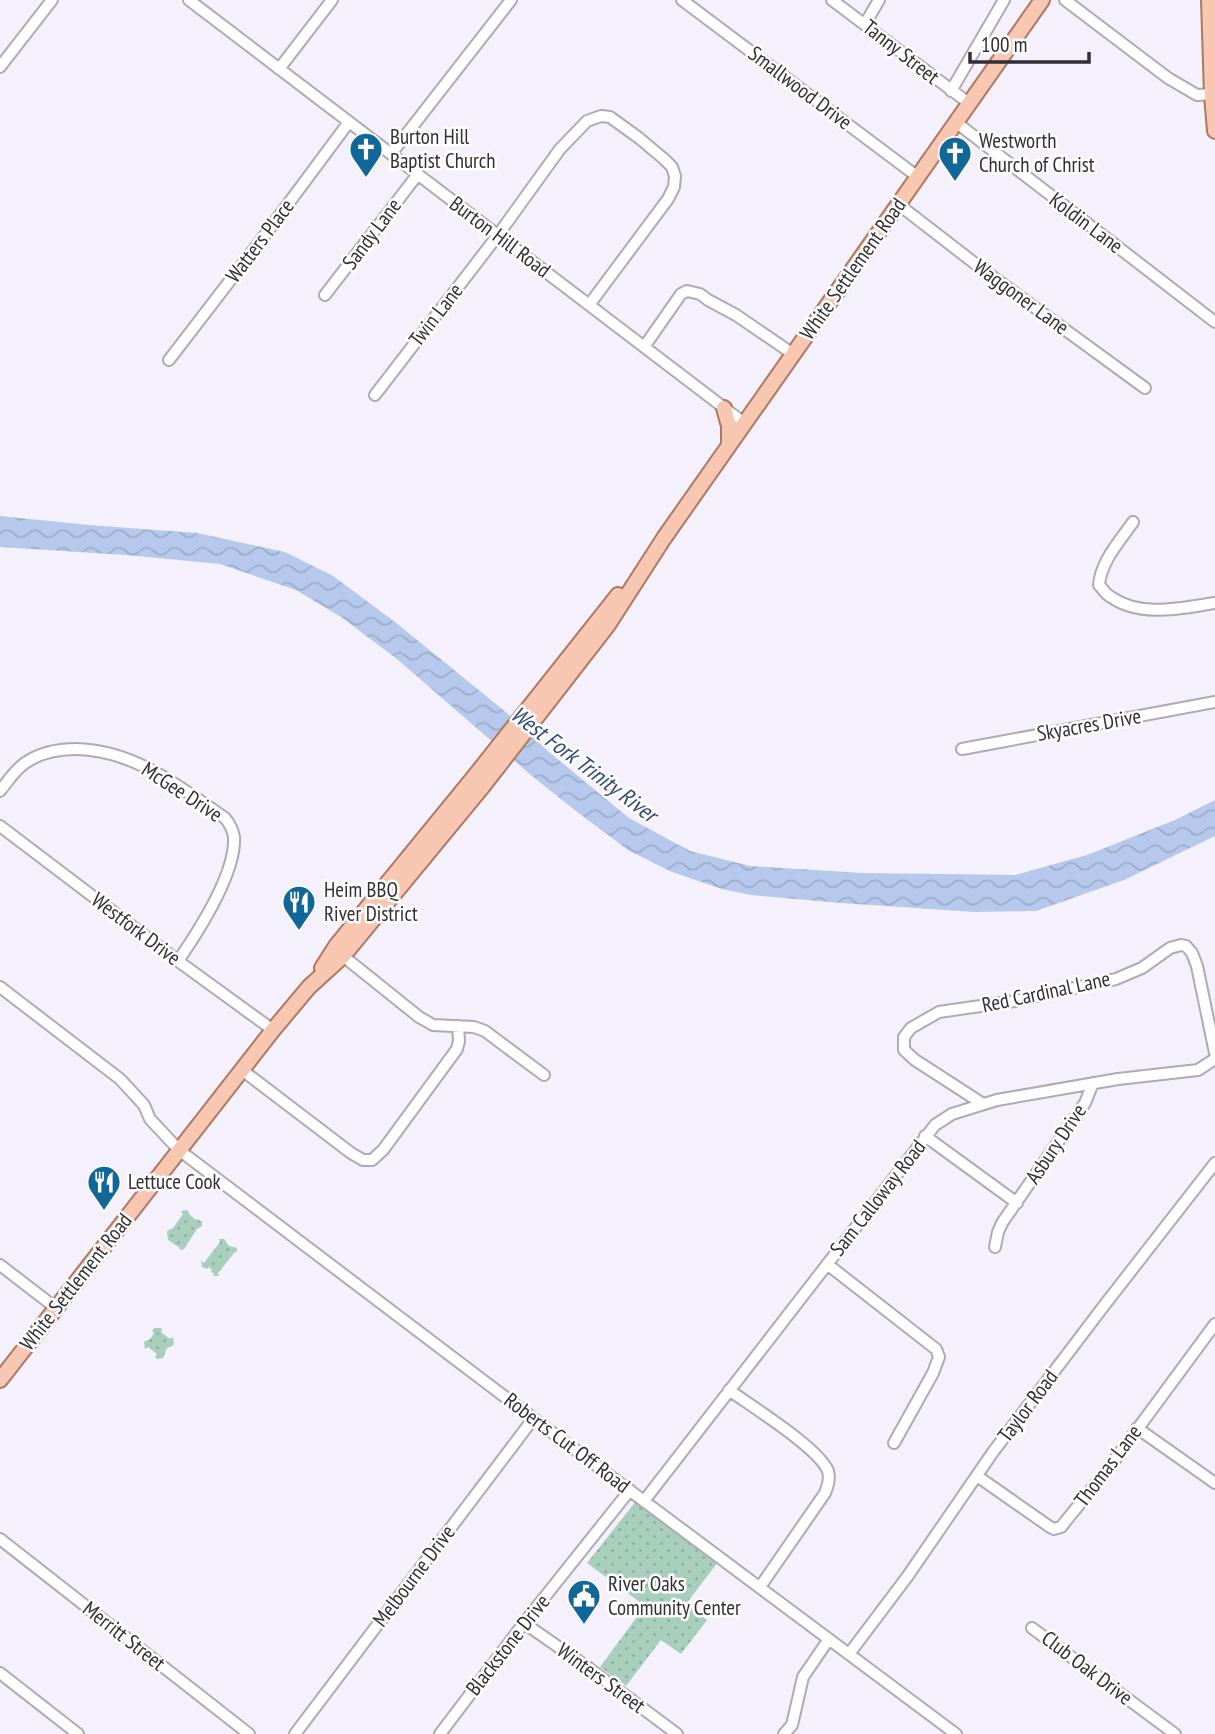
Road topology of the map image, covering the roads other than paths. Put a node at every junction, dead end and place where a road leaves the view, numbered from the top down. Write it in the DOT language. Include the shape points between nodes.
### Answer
graph roads {
  1 [pos="52,0"];
  2 [pos="332,0"];
  3 [pos="511,0"];
  4 [pos="682,0"];
  5 [pos="832,0"];
  6 [pos="879,0"];
  7 [pos="1004,0"];
  8 [pos="1042,0"];
  9 [pos="1065,0"];
  10 [pos="1209,0"];
  11 [pos="197,2"];
  12 [pos="865,24"];
  13 [pos="0,67"];
  14 [pos="279,69"];
  15 [pos="951,91"];
  16 [pos="1213,94"];
  17 [pos="970,104"];
  18 [pos="349,122"];
  19 [pos="957,123"];
  20 [pos="1215,131"];
  21 [pos="391,154"];
  22 [pos="418,174"];
  23 [pos="918,177"];
  24 [pos="898,204"];
  25 [pos="498,235"];
  26 [pos="326,295"];
  27 [pos="589,305"];
  28 [pos="1215,322"];
  29 [pos="644,347"];
  30 [pos="793,354"];
  31 [pos="169,359"];
  32 [pos="1145,388"];
  33 [pos="375,395"];
  34 [pos="724,408"];
  35 [pos="744,423"];
  36 [pos="729,445"];
  37 [pos="1133,522"];
  38 [pos="1215,603"];
  39 [pos="1215,702"];
  40 [pos="962,749"];
  41 [pos="0,791"];
  42 [pos="0,826"];
  43 [pos="357,930"];
  44 [pos="344,956"];
  45 [pos="178,961"];
  46 [pos="0,987"];
  47 [pos="309,987"];
  48 [pos="458,1026"];
  49 [pos="273,1030"];
  50 [pos="1215,1053"];
  51 [pos="1215,1059"];
  52 [pos="242,1070"];
  53 [pos="544,1074"];
  54 [pos="1093,1083"];
  55 [pos="983,1104"];
  56 [pos="925,1136"];
  57 [pos="179,1150"];
  58 [pos="1215,1164"];
  59 [pos="1017,1203"];
  60 [pos="995,1247"];
  61 [pos="827,1264"];
  62 [pos="0,1265"];
  63 [pos="56,1308"];
  64 [pos="1215,1324"];
  65 [pos="0,1380"];
  66 [pos="729,1390"];
  67 [pos="533,1419"];
  68 [pos="1138,1428"];
  69 [pos="894,1443"];
  70 [pos="977,1476"];
  71 [pos="1215,1482"];
  72 [pos="630,1490"];
  73 [pos="644,1501"];
  74 [pos="0,1539"];
  75 [pos="760,1587"];
  76 [pos="524,1623"];
  77 [pos="1032,1628"];
  78 [pos="829,1639"];
  79 [pos="849,1654"];
  80 [pos="0,1672"];
  81 [pos="78,1734"];
  82 [pos="249,1734"];
  83 [pos="295,1734"];
  84 [pos="440,1734"];
  85 [pos="677,1734"];
  86 [pos="785,1734"];
  87 [pos="956,1734"];
  88 [pos="1175,1734"];
  1 -- 13 [label="street"];
  2 -- 14 [label="street"];
  3 -- 21 [label="street"];
  4 -- 23 [label="street, Smallwood Drive"];
  5 -- 12 [label="street, Tanny Street"];
  6 -- 12 [label="street"];
  7 -- 15 [label="street"];
  8 -- 17 [label="main road, White Settlement Road"];
  9 -- 16 [label="street" via="1168,78 1197,95"];
  10 -- 16 [label="main road"];
  11 -- 14 [label="street, Burton Hill Road"];
  12 -- 15 [label="street, Tanny Street"];
  14 -- 18 [label="street, Burton Hill Road"];
  15 -- 17 [label="street, Tanny Street"];
  16 -- 20 [label="main road"];
  17 -- 19 [label="main road, White Settlement Road"];
  18 -- 21 [label="street, Burton Hill Road"];
  18 -- 31 [label="street, Watters Place"];
  19 -- 23 [label="main road, White Settlement Road"];
  19 -- 28 [label="street, Koldin Lane"];
  21 -- 22 [label="street, Burton Hill Road"];
  22 -- 25 [label="street, Burton Hill Road"];
  22 -- 26 [label="street, Sandy Lane"];
  23 -- 24 [label="main road, White Settlement Road"];
  24 -- 30 [label="main road, White Settlement Road"];
  24 -- 32 [label="street, Waggoner Lane"];
  25 -- 27 [label="street, Burton Hill Road"];
  25 -- 27 [label="street, Twin Lane" via="560,149 587,121 610,117 639,138 672,167 676,181 668,199"];
  25 -- 33 [label="street, Twin Lane"];
  27 -- 29 [label="street, Burton Hill Road"];
  29 -- 30 [label="street" via="687,291 736,315"];
  29 -- 34 [label="street, Burton Hill Road"];
  30 -- 35 [label="main road, White Settlement Road"];
  34 -- 35 [label="street, Burton Hill Road"];
  34 -- 36 [label="main road"];
  35 -- 36 [label="main road, White Settlement Road"];
  36 -- 43 [label="main road, White Settlement Road" via="542,701"];
  37 -- 38 [label="street" via="1100,574 1099,585 1110,597 1155,610"];
  39 -- 40 [label="street, Skyacres Drive"];
  41 -- 45 [label="street, McGee Drive" via="26,762 46,752 91,750 141,764 225,818 234,834 233,853 214,901"];
  42 -- 45 [label="street, Westfork Drive"];
  43 -- 44 [label="main road, White Settlement Road"];
  43 -- 47 [label="main road, White Settlement Road" via="336,946"];
  44 -- 47 [label="main road, White Settlement Road"];
  44 -- 48 [label="street" via="419,1017 433,1024"];
  45 -- 49 [label="street, Westfork Drive"];
  46 -- 57 [label="street, Roberts Cut Off Road" via="120,1079"];
  47 -- 49 [label="main road, White Settlement Road"];
  48 -- 52 [label="street" via="457,1049 372,1160 351,1153"];
  48 -- 53 [label="street" via="485,1031"];
  49 -- 52 [label="main road, White Settlement Road"];
  50 -- 55 [label="street, Red Cardinal Lane" via="1197,966 1192,953 1181,945 1116,979 939,1012 911,1028 904,1037 904,1049"];
  51 -- 54 [label="street, Sam Calloway Road" via="1198,1070"];
  52 -- 57 [label="main road, White Settlement Road"];
  54 -- 55 [label="street, Sam Calloway Road"];
  54 -- 59 [label="street, Asbury Drive" via="1085,1103"];
  55 -- 56 [label="street, Sam Calloway Road" via="951,1114"];
  56 -- 59 [label="street, Asbury Drive"];
  56 -- 61 [label="street, Sam Calloway Road"];
  57 -- 63 [label="main road, White Settlement Road"];
  57 -- 67 [label="street, Roberts Cut Off Road"];
  58 -- 70 [label="street, Taylor Road"];
  59 -- 60 [label="street, Asbury Drive" via="998,1232"];
  61 -- 66 [label="street, Sam Calloway Road"];
  61 -- 69 [label="street" via="932,1346 939,1357"];
  62 -- 63 [label="street"];
  63 -- 65 [label="main road, White Settlement Road"];
  64 -- 68 [label="street, Thomas Lane"];
  66 -- 73 [label="street, Sam Calloway Road"];
  66 -- 75 [label="street" via="805,1444 827,1469 830,1480"];
  67 -- 72 [label="street, Roberts Cut Off Road"];
  67 -- 83 [label="street, Melbourne Drive"];
  68 -- 70 [label="street, Thomas Lane" via="1058,1529"];
  68 -- 71 [label="street"];
  70 -- 79 [label="street, Taylor Road"];
  72 -- 73 [label="street, Roberts Cut Off Road"];
  72 -- 76 [label="street, Blackstone Drive"];
  73 -- 75 [label="street, Roberts Cut Off Road"];
  74 -- 82 [label="street, Merritt Street"];
  75 -- 78 [label="street, Roberts Cut Off Road"];
  76 -- 84 [label="street, Blackstone Drive"];
  76 -- 85 [label="street, Winters Street"];
  77 -- 88 [label="street, Club Oak Drive"];
  78 -- 79 [label="street, Roberts Cut Off Road"];
  78 -- 86 [label="street" via="803,1677 792,1726"];
  79 -- 87 [label="street, Roberts Cut Off Road"];
  80 -- 81 [label="street"];
}
